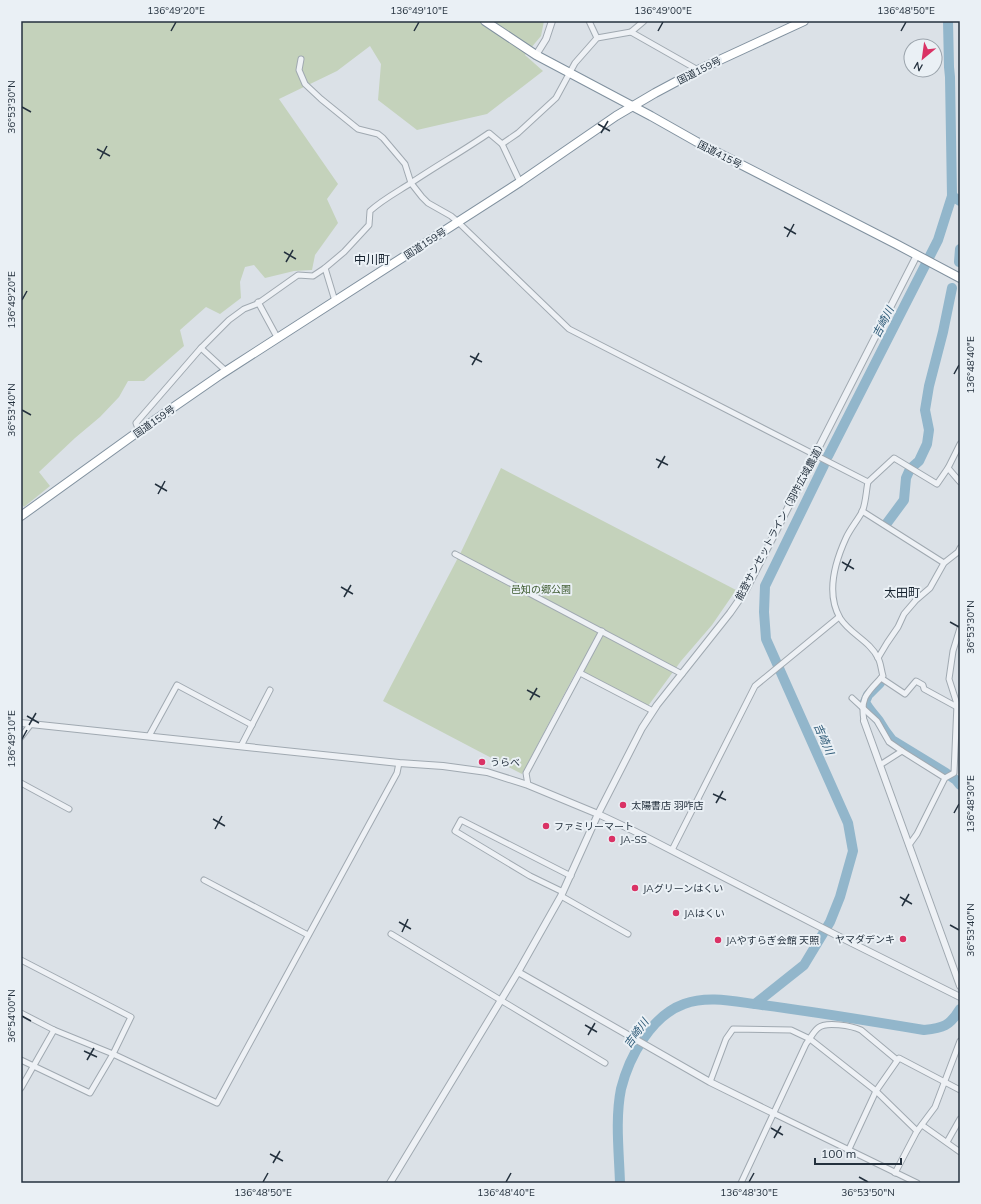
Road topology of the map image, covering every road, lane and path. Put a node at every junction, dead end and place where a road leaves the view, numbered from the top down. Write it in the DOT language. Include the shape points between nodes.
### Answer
graph roads {
  1 [pos="486,21"];
  2 [pos="552,21"];
  3 [pos="589,21"];
  4 [pos="644,21"];
  5 [pos="804,21"];
  6 [pos="631,32"];
  7 [pos="597,38"];
  8 [pos="536,55"];
  9 [pos="301,59"];
  10 [pos="698,70"];
  11 [pos="569,72"];
  12 [pos="633,107"];
  13 [pos="502,144"];
  14 [pos="520,182"];
  15 [pos="412,183"];
  16 [pos="458,222"];
  17 [pos="920,256"];
  18 [pos="325,268"];
  19 [pos="960,278"];
  20 [pos="335,301"];
  21 [pos="258,302"];
  22 [pos="277,337"];
  23 [pos="201,348"];
  24 [pos="226,371"];
  25 [pos="139,431"];
  26 [pos="960,444"];
  27 [pos="814,454"];
  28 [pos="948,468"];
  29 [pos="868,482"];
  30 [pos="960,482"];
  31 [pos="862,511"];
  32 [pos="21,516"];
  33 [pos="960,548"];
  34 [pos="455,554"];
  35 [pos="944,564"];
  36 [pos="840,617"];
  37 [pos="960,628"];
  38 [pos="602,631"];
  39 [pos="878,658"];
  40 [pos="580,673"];
  41 [pos="682,674"];
  42 [pos="881,678"];
  43 [pos="270,690"];
  44 [pos="852,698"];
  45 [pos="863,707"];
  46 [pos="957,707"];
  47 [pos="653,711"];
  48 [pos="864,721"];
  49 [pos="21,722"];
  50 [pos="31,724"];
  51 [pos="252,725"];
  52 [pos="149,736"];
  53 [pos="21,738"];
  54 [pos="242,746"];
  55 [pos="902,751"];
  56 [pos="399,763"];
  57 [pos="880,766"];
  58 [pos="948,776"];
  59 [pos="21,783"];
  60 [pos="528,785"];
  61 [pos="69,809"];
  62 [pos="598,814"];
  63 [pos="909,845"];
  64 [pos="672,850"];
  65 [pos="571,876"];
  66 [pos="204,880"];
  67 [pos="562,894"];
  68 [pos="391,934"];
  69 [pos="628,934"];
  70 [pos="308,935"];
  71 [pos="21,960"];
  72 [pos="518,972"];
  73 [pos="960,986"];
  74 [pos="960,997"];
  75 [pos="501,1000"];
  76 [pos="21,1013"];
  77 [pos="54,1030"];
  78 [pos="810,1039"];
  79 [pos="960,1041"];
  80 [pos="113,1054"];
  81 [pos="21,1060"];
  82 [pos="897,1060"];
  83 [pos="605,1062"];
  84 [pos="33,1066"];
  85 [pos="710,1082"];
  86 [pos="945,1082"];
  87 [pos="21,1088"];
  88 [pos="960,1090"];
  89 [pos="876,1091"];
  90 [pos="773,1113"];
  91 [pos="960,1119"];
  92 [pos="922,1125"];
  93 [pos="917,1131"];
  94 [pos="947,1142"];
  95 [pos="848,1149"];
  96 [pos="960,1152"];
  97 [pos="895,1173"];
  98 [pos="390,1183"];
  99 [pos="741,1183"];
  100 [pos="917,1183"];
  1 -- 8 [label="highway, 国道415号"];
  2 -- 8 [label="street" via="546,39"];
  3 -- 7 [label="street"];
  4 -- 6 [label="street"];
  5 -- 10 [label="highway, 国道159号"];
  6 -- 7 [label="street"];
  6 -- 10 [label="street"];
  7 -- 11 [label="street"];
  8 -- 11 [label="highway, 国道415号"];
  9 -- 15 [label="street" via="299,70 305,84 358,129 378,134 383,138 406,167"];
  10 -- 12 [label="highway, 国道159号"];
  11 -- 12 [label="highway, 国道415号"];
  11 -- 13 [label="street" via="556,98 518,133"];
  12 -- 14 [label="highway, 国道159号"];
  12 -- 17 [label="highway, 国道415号"];
  13 -- 14 [label="street"];
  13 -- 15 [label="street" via="488,133"];
  14 -- 16 [label="highway, 国道159号"];
  15 -- 16 [label="street" via="428,203"];
  15 -- 18 [label="street" via="377,204 370,211 369,225"];
  16 -- 20 [label="highway, 国道159号"];
  16 -- 27 [label="street" via="569,329"];
  17 -- 19 [label="highway, 国道415号"];
  17 -- 27 [label="street, 能登サンセットライン（羽咋広域農道）"];
  18 -- 20 [label="street"];
  18 -- 21 [label="street" via="313,276 298,275"];
  20 -- 22 [label="highway, 国道159号"];
  21 -- 22 [label="street"];
  21 -- 23 [label="street" via="228,320"];
  22 -- 24 [label="highway, 国道159号"];
  23 -- 24 [label="street"];
  23 -- 25 [label="street" via="136,424"];
  24 -- 25 [label="highway, 国道159号"];
  25 -- 32 [label="highway, 国道159号"];
  26 -- 28 [label="street"];
  27 -- 29 [label="street"];
  27 -- 41 [label="street, 能登サンセットライン（羽咋広域農道）" via="746,590"];
  28 -- 29 [label="street" via="937,484 894,458"];
  28 -- 30 [label="street"];
  29 -- 31 [label="street"];
  31 -- 35 [label="street"];
  31 -- 36 [label="street" via="846,538 832,584 832,595"];
  33 -- 35 [label="street"];
  34 -- 38 [label="street"];
  35 -- 39 [label="street" via="930,588 904,614"];
  36 -- 39 [label="street" via="845,625 867,643"];
  36 -- 64 [label="street" via="755,686"];
  37 -- 46 [label="street" via="949,679"];
  38 -- 40 [label="street"];
  38 -- 41 [label="street"];
  39 -- 42 [label="street" via="883,676"];
  40 -- 47 [label="street"];
  40 -- 60 [label="street" via="526,773"];
  41 -- 47 [label="street, 能登サンセットライン（羽咋広域農道）"];
  42 -- 45 [label="street" via="864,697"];
  42 -- 46 [label="street" via="905,694 916,681 924,689"];
  43 -- 51 [label="street"];
  44 -- 45 [label="street"];
  45 -- 48 [label="street"];
  45 -- 55 [label="street" via="877,721 889,742"];
  46 -- 58 [label="street" via="954,773"];
  47 -- 62 [label="street, 能登サンセットライン（羽咋広域農道）"];
  48 -- 57 [label="street"];
  49 -- 50 [label="street"];
  50 -- 52 [label="street"];
  50 -- 53 [label="street"];
  51 -- 52 [label="street" via="177,685"];
  51 -- 54 [label="street"];
  52 -- 54 [label="street"];
  54 -- 56 [label="street"];
  55 -- 57 [label="street"];
  55 -- 58 [label="street"];
  56 -- 60 [label="street" via="486,772"];
  56 -- 70 [label="street" via="397,773"];
  57 -- 63 [label="street"];
  58 -- 63 [label="street"];
  59 -- 61 [label="street"];
  60 -- 62 [label="street"];
  62 -- 64 [label="street"];
  62 -- 65 [label="street, 能登サンセットライン（羽咋広域農道）"];
  63 -- 73 [label="street"];
  64 -- 74 [label="street"];
  65 -- 67 [label="street, 能登サンセットライン（羽咋広域農道）"];
  65 -- 67 [label="street" via="461,820 455,832"];
  66 -- 70 [label="street"];
  67 -- 69 [label="street"];
  67 -- 72 [label="street, 能登サンセットライン（羽咋広域農道）"];
  68 -- 75 [label="street"];
  70 -- 80 [label="street" via="217,1103"];
  71 -- 80 [label="street" via="131,1017"];
  72 -- 75 [label="street, 能登サンセットライン（羽咋広域農道）"];
  72 -- 85 [label="street"];
  75 -- 83 [label="street"];
  75 -- 98 [label="street, 能登サンセットライン（羽咋広域農道）"];
  76 -- 77 [label="street"];
  77 -- 80 [label="street"];
  77 -- 84 [label="street"];
  78 -- 82 [label="street" via="818,1028 825,1024 856,1028"];
  78 -- 85 [label="street" via="792,1030 733,1029 726,1039"];
  78 -- 89 [label="street"];
  78 -- 90 [label="street"];
  79 -- 86 [label="street"];
  80 -- 84 [label="street" via="90,1093"];
  81 -- 84 [label="street"];
  82 -- 86 [label="street" via="899,1058"];
  82 -- 89 [label="street"];
  84 -- 87 [label="street"];
  85 -- 90 [label="street"];
  86 -- 88 [label="street"];
  86 -- 92 [label="street" via="935,1107"];
  89 -- 93 [label="street"];
  89 -- 95 [label="street"];
  90 -- 95 [label="street"];
  90 -- 99 [label="street"];
  91 -- 94 [label="street"];
  92 -- 93 [label="street"];
  92 -- 94 [label="street"];
  93 -- 97 [label="street"];
  94 -- 96 [label="street"];
  95 -- 97 [label="street"];
  97 -- 100 [label="street"];
}
